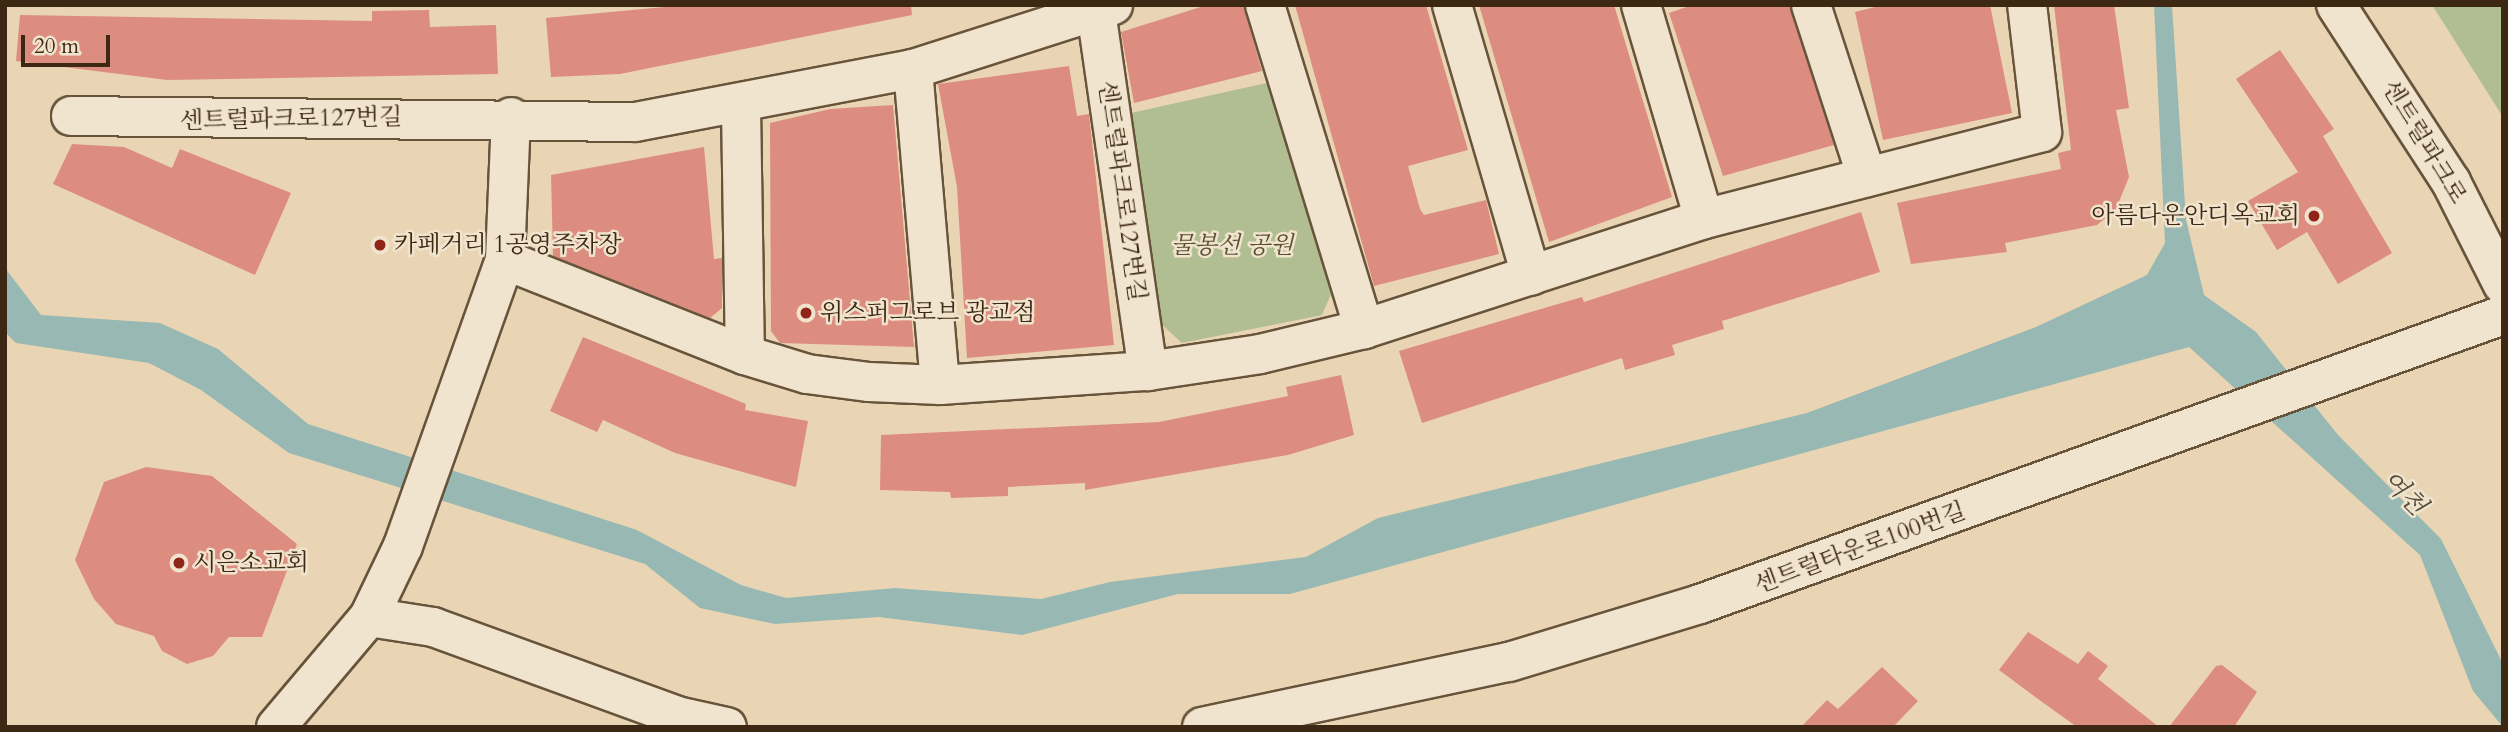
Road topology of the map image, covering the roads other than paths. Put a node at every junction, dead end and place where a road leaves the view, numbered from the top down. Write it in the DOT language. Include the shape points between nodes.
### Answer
graph roads {
  1 [pos="1265,5"];
  2 [pos="1452,5"];
  3 [pos="1641,5"];
  4 [pos="1811,5"];
  5 [pos="2027,5"];
  6 [pos="2336,5"];
  7 [pos="1104,8"];
  8 [pos="913,69"];
  9 [pos="741,106"];
  10 [pos="71,116"];
  11 [pos="511,117"];
  12 [pos="1867,177"];
  13 [pos="1704,219"];
  14 [pos="505,260"];
  15 [pos="1531,276"];
  16 [pos="2503,285"];
  17 [pos="2503,315"];
  18 [pos="1364,329"];
  19 [pos="746,355"];
  20 [pos="1148,371"];
  21 [pos="940,386"];
  22 [pos="369,617"];
  23 [pos="276,727"];
  24 [pos="727,727"];
  25 [pos="1202,727"];
  1 -- 18 [label="street"];
  2 -- 15 [label="street"];
  3 -- 13 [label="street"];
  4 -- 12 [label="street"];
  5 -- 12 [label="street" via="2042,132"];
  6 -- 16 [label="street, 센트럴파크로" via="2451,183"];
  7 -- 8 [label="street, 센트럴파크로127번길"];
  7 -- 20 [label="street, 센트럴파크로127번길"];
  8 -- 9 [label="street, 센트럴파크로127번길"];
  8 -- 21 [label="street"];
  9 -- 11 [label="street, 센트럴파크로127번길" via="635,122"];
  9 -- 19 [label="street"];
  10 -- 11 [label="street, 센트럴파크로127번길" via="111,121"];
  11 -- 14 [label="street"];
  12 -- 13 [label="street"];
  13 -- 15 [label="street"];
  14 -- 19 [label="street"];
  14 -- 22 [label="street" via="410,527"];
  15 -- 18 [label="street"];
  17 -- 25 [label="street, 센트럴타운로100번길" via="2130,452 1609,633 1352,700"];
  18 -- 20 [label="street" via="1261,354"];
  19 -- 21 [label="street" via="807,374"];
  20 -- 21 [label="street"];
  22 -- 23 [label="street"];
  22 -- 24 [label="street" via="433,627 677,716"];
}
